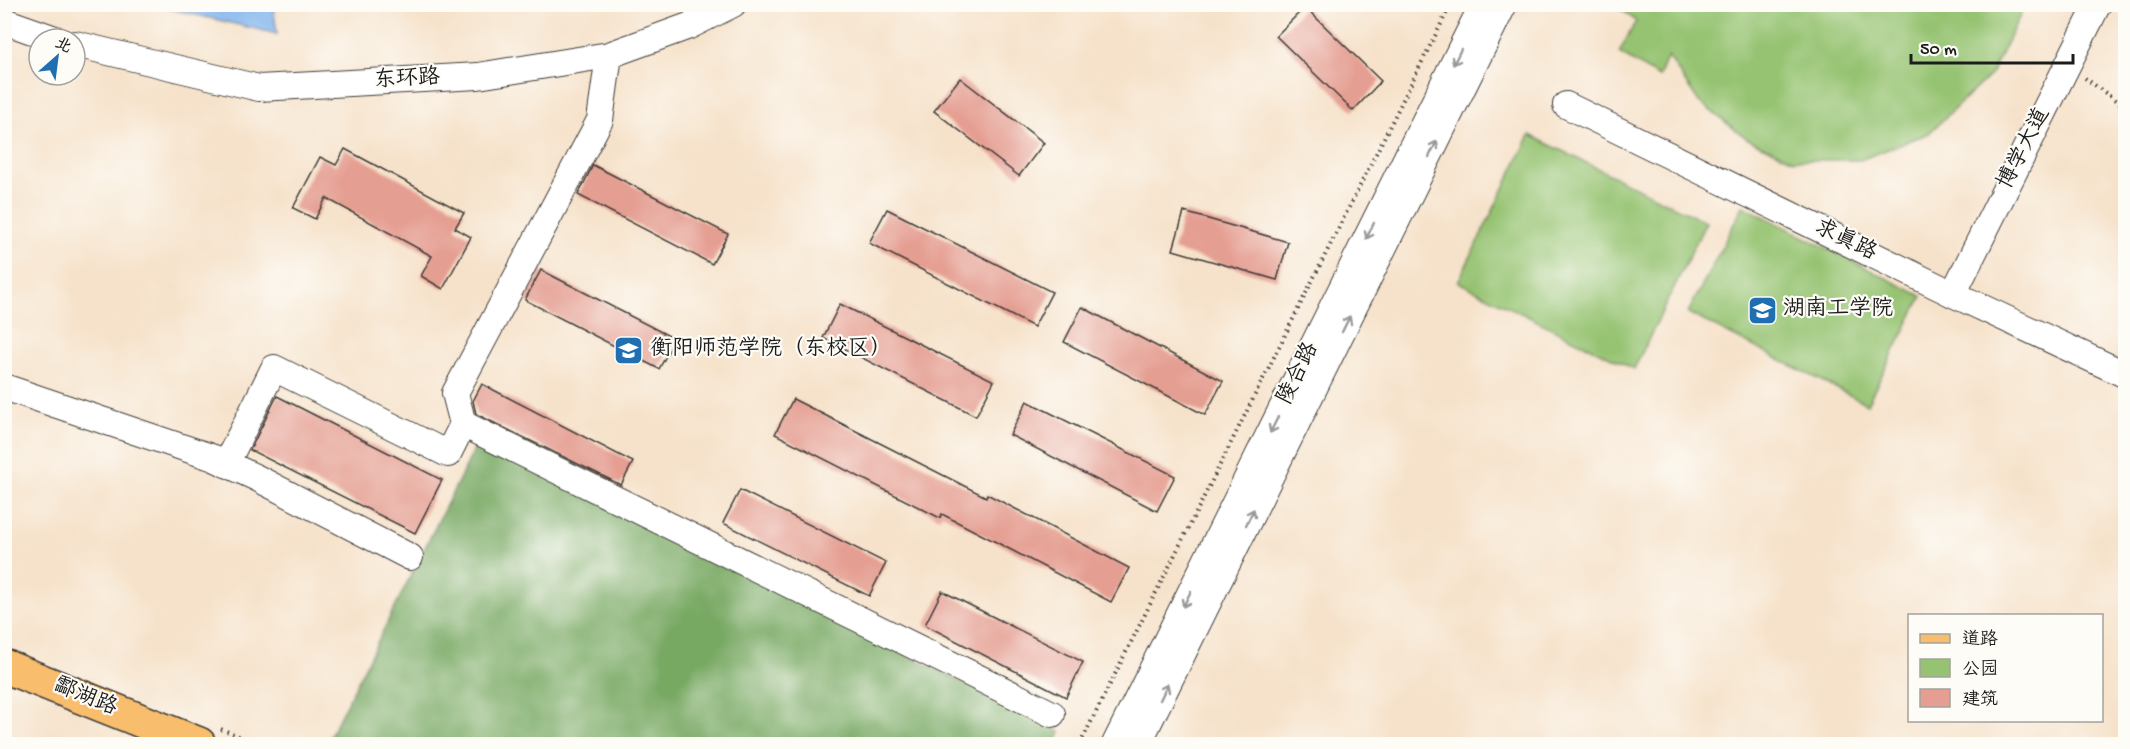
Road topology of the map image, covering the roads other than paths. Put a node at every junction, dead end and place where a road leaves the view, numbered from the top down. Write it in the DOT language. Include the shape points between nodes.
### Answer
graph roads {
  1 [pos="733,4"];
  2 [pos="1483,4"];
  3 [pos="1504,4"];
  4 [pos="2098,4"];
  5 [pos="4,21"];
  6 [pos="27,29"];
  7 [pos="87,47"];
  8 [pos="609,55"];
  9 [pos="1566,105"];
  10 [pos="1953,294"];
  11 [pos="2126,375"];
  12 [pos="4,387"];
  13 [pos="463,424"];
  14 [pos="226,464"];
  15 [pos="410,557"];
  16 [pos="4,666"];
  17 [pos="1052,714"];
  18 [pos="199,744"];
  19 [pos="1115,744"];
  20 [pos="1138,744"];
  1 -- 8 [label="street, 东环路" via="689,26"];
  2 -- 19 [label="street, 陵合路, one-way"];
  20 -- 3 [label="street, 陵合路, one-way"];
  4 -- 10 [label="street, 博学大道"];
  5 -- 6 [label="street"];
  7 -- 8 [label="street, 东环路" via="259,88 478,76"];
  8 -- 13 [label="street" via="600,120 455,393"];
  9 -- 10 [label="street, 求真路"];
  10 -- 11 [label="street, 求真路"];
  12 -- 14 [label="street"];
  13 -- 14 [label="street" via="448,454 274,368"];
  13 -- 17 [label="street"];
  14 -- 15 [label="street"];
  16 -- 18 [label="main road, 酃湖路"];
}
